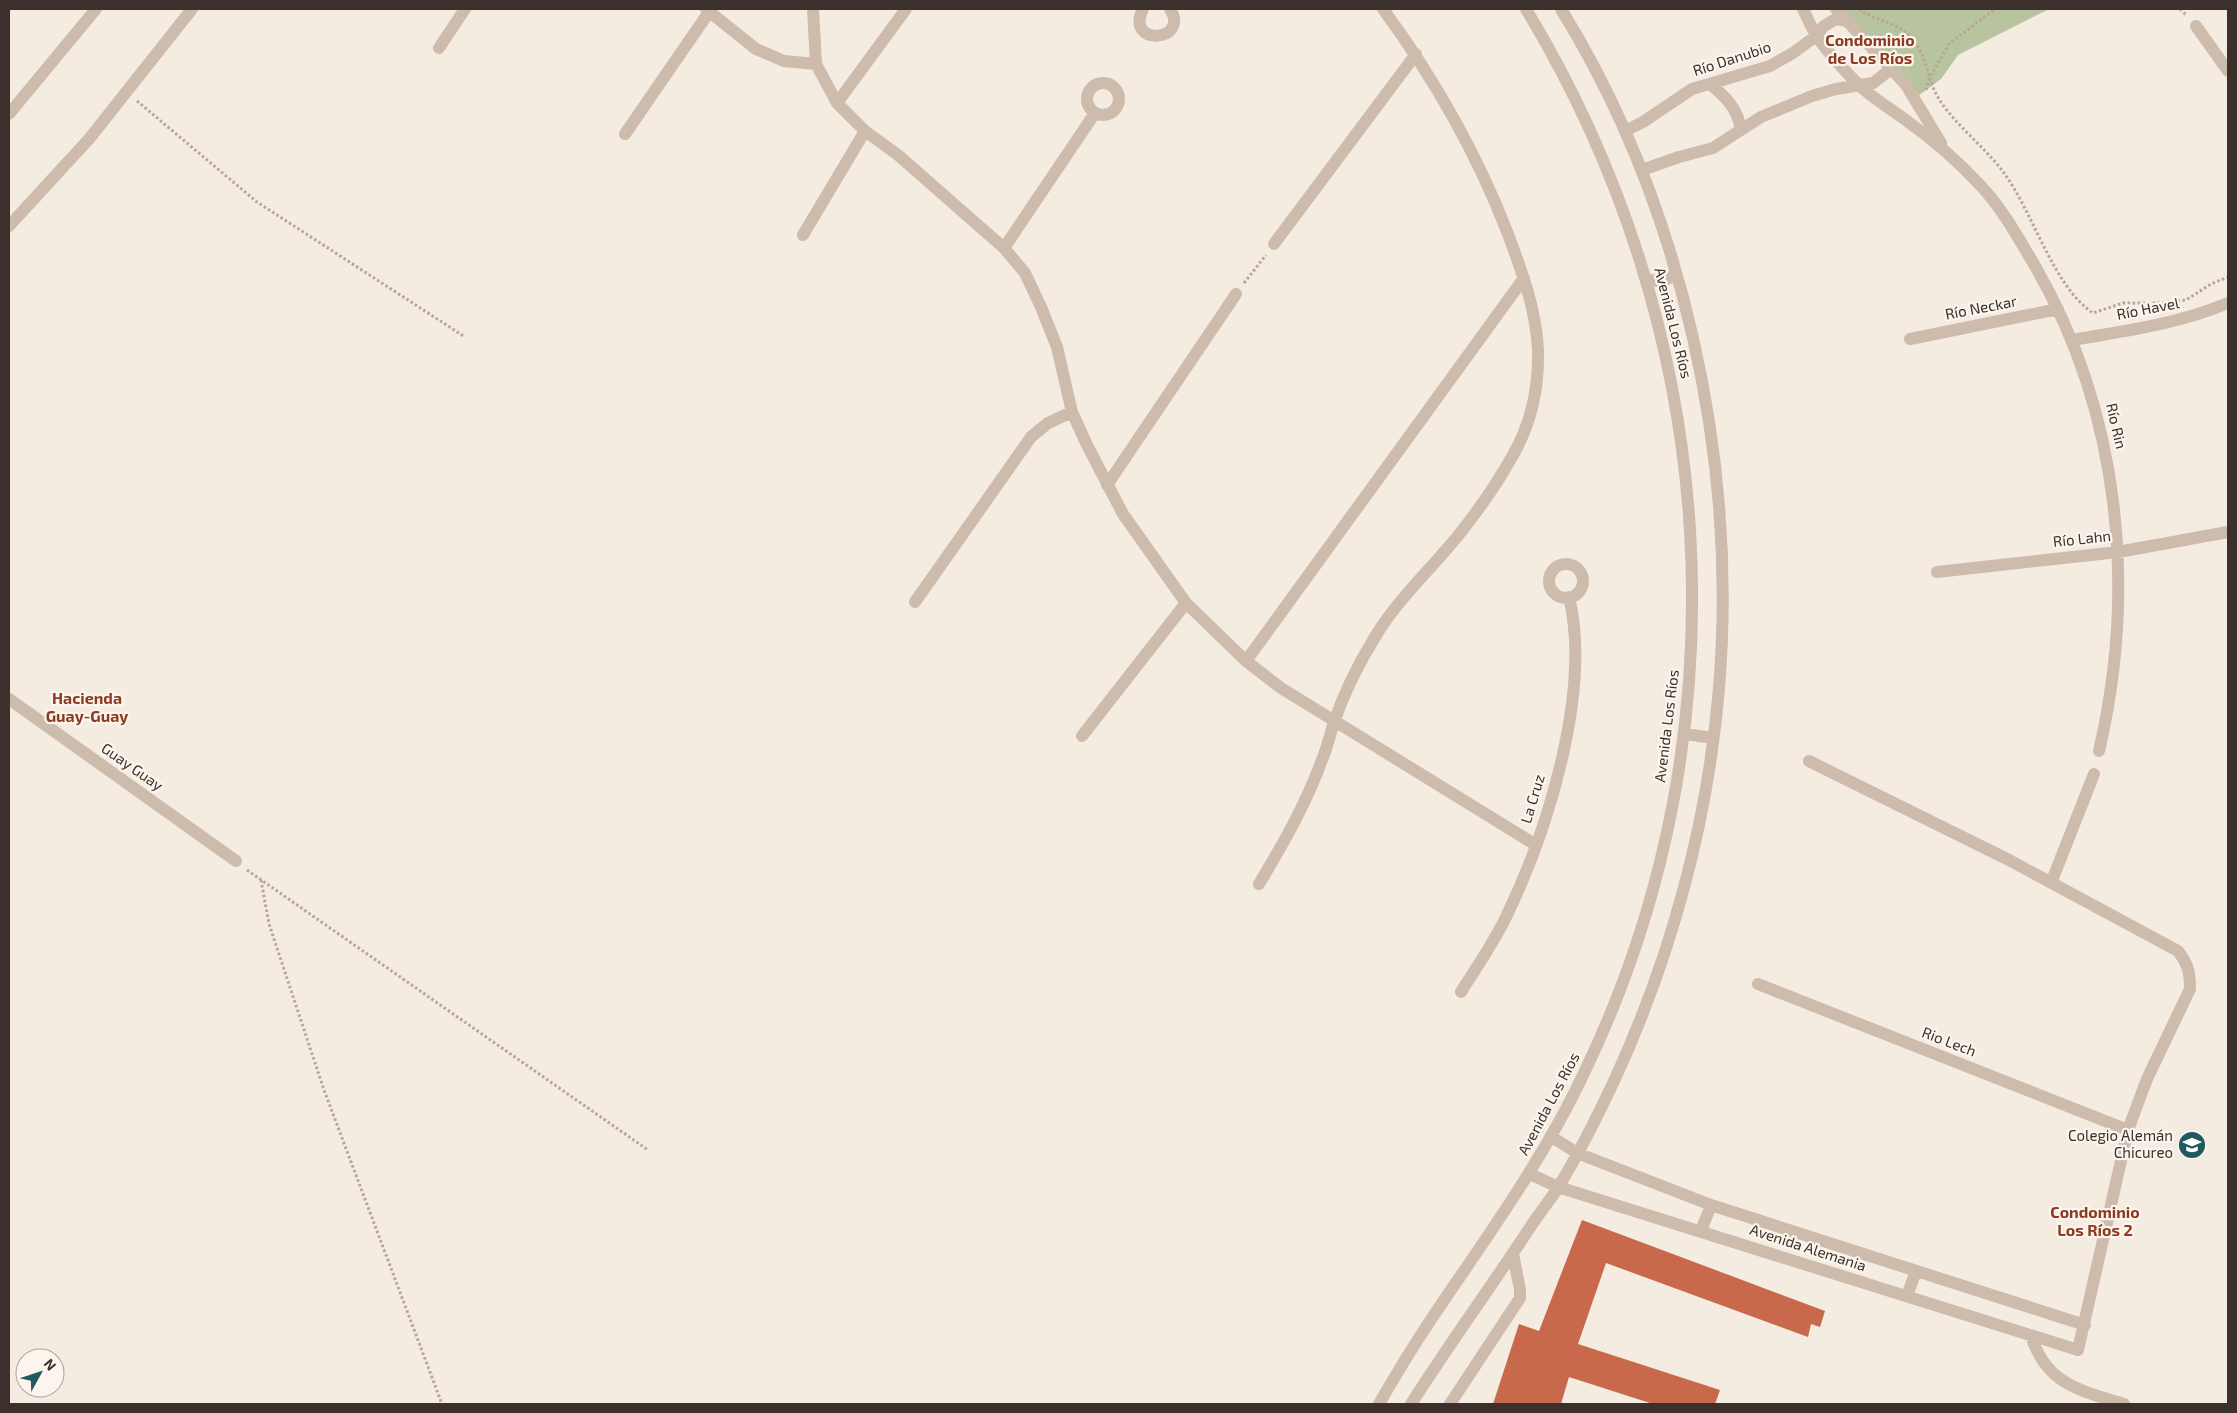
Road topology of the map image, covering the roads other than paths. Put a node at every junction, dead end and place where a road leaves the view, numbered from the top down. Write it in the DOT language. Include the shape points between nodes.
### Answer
graph roads {
  1 [pos="96,9"];
  2 [pos="192,9"];
  3 [pos="465,9"];
  4 [pos="813,9"];
  5 [pos="906,9"];
  6 [pos="1143,9"];
  7 [pos="1170,9"];
  8 [pos="1383,9"];
  9 [pos="1526,9"];
  10 [pos="1560,9"];
  11 [pos="1803,9"];
  12 [pos="1836,9"];
  13 [pos="707,10"];
  14 [pos="1847,21"];
  15 [pos="2196,26"];
  16 [pos="1816,36"];
  17 [pos="439,48"];
  18 [pos="1416,54"];
  19 [pos="816,64"];
  20 [pos="1891,69"];
  21 [pos="2228,71"];
  22 [pos="1710,84"];
  23 [pos="1859,86"];
  24 [pos="837,103"];
  25 [pos="1095,113"];
  26 [pos="9,114"];
  27 [pos="1741,130"];
  28 [pos="865,131"];
  29 [pos="1625,131"];
  30 [pos="625,134"];
  31 [pos="1945,149"];
  32 [pos="1642,170"];
  33 [pos="9,226"];
  34 [pos="803,235"];
  35 [pos="1274,244"];
  36 [pos="1004,248"];
  37 [pos="1676,273"];
  38 [pos="1524,278"];
  39 [pos="1647,279"];
  40 [pos="1236,294"];
  41 [pos="2228,303"];
  42 [pos="2058,309"];
  43 [pos="1910,339"];
  44 [pos="2072,340"];
  45 [pos="1072,412"];
  46 [pos="1107,485"];
  47 [pos="2228,532"];
  48 [pos="2118,552"];
  49 [pos="1937,572"];
  50 [pos="1569,598"];
  51 [pos="915,602"];
  52 [pos="1186,603"];
  53 [pos="1246,661"];
  54 [pos="9,699"];
  55 [pos="1334,721"];
  56 [pos="1686,734"];
  57 [pos="1082,736"];
  58 [pos="1713,738"];
  59 [pos="2099,751"];
  60 [pos="1809,761"];
  61 [pos="2094,774"];
  62 [pos="1536,845"];
  63 [pos="236,861"];
  64 [pos="2051,883"];
  65 [pos="1259,884"];
  66 [pos="1758,984"];
  67 [pos="1461,992"];
  68 [pos="2128,1130"];
  69 [pos="1552,1137"];
  70 [pos="1577,1153"];
  71 [pos="1530,1174"];
  72 [pos="1558,1187"];
  73 [pos="1711,1205"];
  74 [pos="1701,1231"];
  75 [pos="1513,1254"];
  76 [pos="1916,1271"];
  77 [pos="1907,1296"];
  78 [pos="2085,1325"];
  79 [pos="2031,1336"];
  80 [pos="1379,1404"];
  81 [pos="1411,1404"];
  82 [pos="1450,1404"];
  83 [pos="2124,1404"];
  1 -- 26 [label="street"];
  2 -- 33 [label="street" via="89,139"];
  3 -- 17 [label="street"];
  4 -- 19 [label="street"];
  5 -- 24 [label="street"];
  6 -- 7 [label="street" via="1139,17 1142,28 1150,36 1157,37 1169,32 1173,25"];
  8 -- 18 [label="street"];
  9 -- 39 [label="street, Avenida Los Ríos" via="1566,78 1600,151"];
  10 -- 29 [label="street, Avenida Los Ríos" via="1594,67"];
  11 -- 16 [label="street, Río Rin"];
  12 -- 14 [label="street, Río Rin"];
  13 -- 19 [label="street" via="756,49 784,61"];
  13 -- 30 [label="street"];
  14 -- 16 [label="street, Río Danubio" via="1836,19"];
  14 -- 20 [label="street, Río Rin"];
  15 -- 21 [label="street"];
  16 -- 22 [label="street, Río Danubio" via="1770,66"];
  16 -- 23 [label="street, Río Rin"];
  18 -- 35 [label="street"];
  18 -- 38 [label="street" via="1486,181"];
  19 -- 24 [label="street"];
  20 -- 23 [label="street" via="1873,83"];
  20 -- 31 [label="street, Río Rin" via="1906,86"];
  22 -- 27 [label="street" via="1731,104 1739,116"];
  22 -- 29 [label="street, Río Danubio" via="1692,89"];
  23 -- 27 [label="street" via="1812,96 1761,117"];
  23 -- 31 [label="street, Río Rin"];
  24 -- 28 [label="street"];
  25 -- 36 [label="street"];
  27 -- 32 [label="street" via="1713,148"];
  28 -- 34 [label="street"];
  28 -- 36 [label="street" via="898,155"];
  29 -- 32 [label="street, Avenida Los Ríos"];
  31 -- 42 [label="street, Río Rin" via="1982,187 2004,217"];
  32 -- 37 [label="street, Avenida Los Ríos"];
  36 -- 45 [label="street" via="1025,273 1042,307 1057,347"];
  37 -- 39 [label="street" via="1659,282"];
  37 -- 58 [label="street, Avenida Los Ríos" via="1701,381 1717,493 1721,650"];
  38 -- 53 [label="street"];
  38 -- 55 [label="street" via="1536,327 1538,358 1536,393 1524,434 1475,513 1376,634"];
  39 -- 56 [label="street, Avenida Los Ríos" via="1676,408 1689,514 1693,608"];
  40 -- 46 [label="street"];
  41 -- 44 [label="street, Río Havel" via="2160,326"];
  42 -- 43 [label="street, Río Neckar"];
  42 -- 44 [label="street, Río Rin"];
  44 -- 48 [label="street, Río Rin" via="2102,436"];
  45 -- 46 [label="street"];
  45 -- 51 [label="street" via="1048,423 1031,437"];
  46 -- 52 [label="street"];
  47 -- 48 [label="street, Río Lahn"];
  48 -- 49 [label="street, Río Lahn"];
  48 -- 59 [label="street, Río Rin" via="2117,649 2108,715"];
  50 -- 62 [label="street, La Cruz" via="1575,635 1570,707 1559,768"];
  52 -- 53 [label="street"];
  52 -- 57 [label="street"];
  53 -- 55 [label="street" via="1281,688"];
  54 -- 63 [label="street, Guay Guay"];
  55 -- 62 [label="street"];
  55 -- 65 [label="street" via="1309,792"];
  56 -- 58 [label="street"];
  56 -- 69 [label="street, Avenida Los Ríos" via="1668,828 1637,940 1603,1032"];
  58 -- 70 [label="street, Avenida Los Ríos" via="1692,854 1665,951 1630,1044"];
  60 -- 64 [label="street"];
  61 -- 64 [label="street"];
  62 -- 67 [label="street, La Cruz" via="1505,919"];
  64 -- 68 [label="street" via="2178,951 2190,972 2190,989 2147,1079"];
  66 -- 68 [label="street, Rio Lech"];
  68 -- 78 [label="street"];
  69 -- 70 [label="street, Avenida Alemania"];
  69 -- 71 [label="street, Avenida Los Ríos"];
  70 -- 72 [label="street, Avenida Los Ríos"];
  70 -- 73 [label="street, Avenida Alemania"];
  71 -- 72 [label="street, Avenida Alemania"];
  71 -- 80 [label="street, Avenida Los Ríos" via="1428,1323"];
  72 -- 74 [label="street, Avenida Alemania"];
  72 -- 75 [label="street, Avenida Los Ríos"];
  73 -- 74 [label="street"];
  73 -- 76 [label="street, Avenida Alemania"];
  74 -- 77 [label="street, Avenida Alemania"];
  75 -- 81 [label="street, Avenida Los Ríos"];
  75 -- 82 [label="street" via="1520,1298"];
  76 -- 77 [label="street"];
  76 -- 78 [label="street, Avenida Alemania"];
  77 -- 79 [label="street, Avenida Alemania"];
  78 -- 79 [label="street, Avenida Alemania" via="2078,1350"];
  79 -- 83 [label="street" via="2039,1358 2054,1376 2076,1389"];
}
